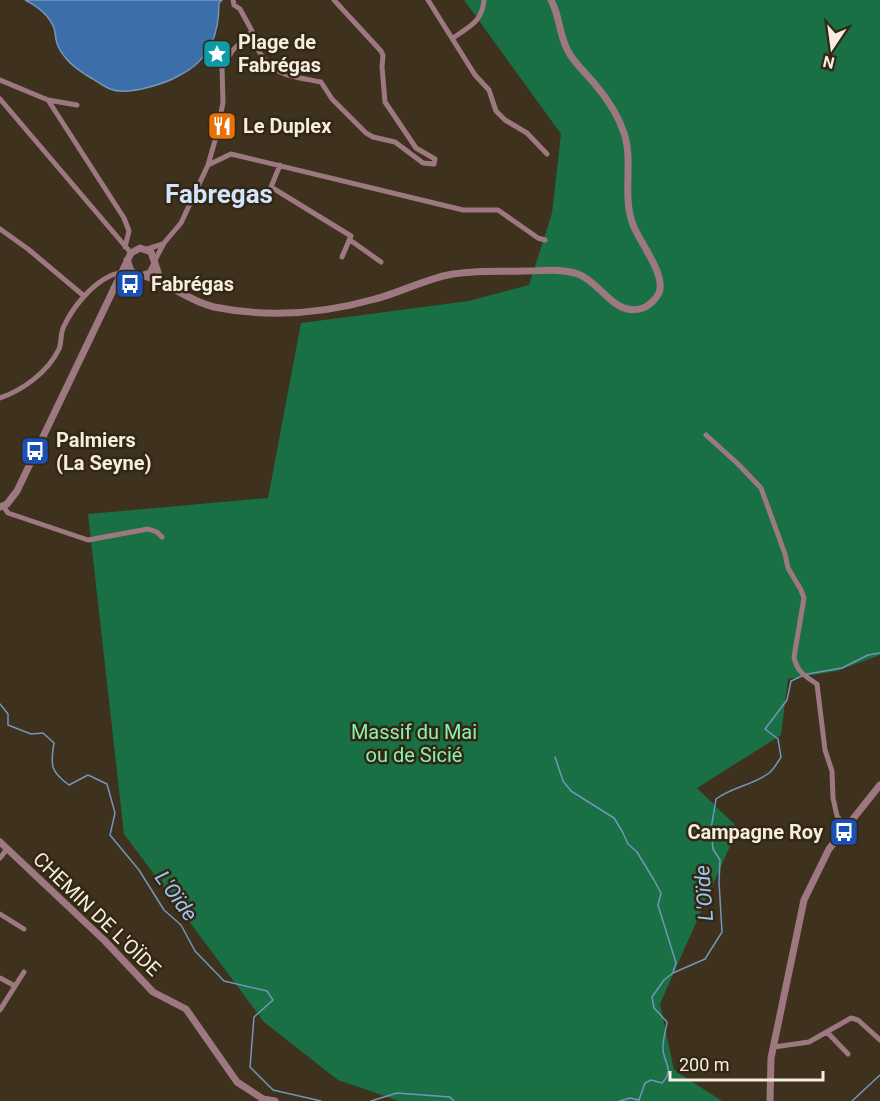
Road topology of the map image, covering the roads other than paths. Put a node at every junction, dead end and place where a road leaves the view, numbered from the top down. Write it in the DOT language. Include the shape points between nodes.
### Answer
graph roads {
  1 [pos="233,0"];
  2 [pos="334,0"];
  3 [pos="428,0"];
  4 [pos="484,0"];
  5 [pos="551,0"];
  6 [pos="251,33"];
  7 [pos="453,38"];
  8 [pos="0,80"];
  9 [pos="0,99"];
  10 [pos="48,100"];
  11 [pos="77,105"];
  12 [pos="547,154"];
  13 [pos="208,165"];
  14 [pos="280,165"];
  15 [pos="0,229"];
  16 [pos="350,240"];
  17 [pos="546,240"];
  18 [pos="164,243"];
  19 [pos="147,249"];
  20 [pos="128,253"];
  21 [pos="342,256"];
  22 [pos="155,262"];
  23 [pos="381,262"];
  24 [pos="120,273"];
  25 [pos="138,275"];
  26 [pos="161,281"];
  27 [pos="112,290"];
  28 [pos="84,296"];
  29 [pos="0,398"];
  30 [pos="706,435"];
  31 [pos="2,506"];
  32 [pos="162,537"];
  33 [pos="880,785"];
  34 [pos="847,828"];
  35 [pos="0,842"];
  36 [pos="7,849"];
  37 [pos="0,858"];
  38 [pos="0,914"];
  39 [pos="24,929"];
  40 [pos="24,972"];
  41 [pos="0,978"];
  42 [pos="15,986"];
  43 [pos="0,1010"];
  44 [pos="827,1032"];
  45 [pos="880,1040"];
  46 [pos="774,1047"];
  47 [pos="848,1054"];
  48 [pos="275,1101"];
  49 [pos="770,1101"];
  1 -- 6 [label="street"];
  2 -- 6 [label="street" via="381,51 385,102 416,148 435,159 434,164 426,164 395,142 366,133 321,82 272,70 258,54"];
  3 -- 7 [label="street"];
  4 -- 7 [label="street" via="479,18"];
  5 -- 26 [label="street" via="566,48 606,100 624,132 630,213 656,267 660,285 660,292 647,306 632,310 617,305 591,282 569,271 447,276 375,299 298,314 215,307 199,303"];
  6 -- 13 [label="street" via="222,67 223,102"];
  7 -- 12 [label="street" via="489,90 496,111 527,133"];
  8 -- 10 [label="street"];
  9 -- 20 [label="street"];
  10 -- 11 [label="street"];
  10 -- 20 [label="street" via="124,218 129,231"];
  13 -- 14 [label="street" via="231,154"];
  13 -- 18 [label="street" via="181,223"];
  14 -- 16 [label="street" via="271,187 351,236"];
  14 -- 17 [label="street" via="463,210 498,210"];
  15 -- 28 [label="street"];
  16 -- 21 [label="street"];
  16 -- 23 [label="street"];
  18 -- 19 [label="street"];
  18 -- 22 [label="street"];
  19 -- 20 [label="street"];
  19 -- 22 [label="street"];
  20 -- 24 [label="street"];
  20 -- 25 [label="street" via="128,266"];
  22 -- 25 [label="street" via="153,270"];
  22 -- 26 [label="street"];
  24 -- 25 [label="street"];
  24 -- 27 [label="street"];
  24 -- 28 [label="street" via="108,276"];
  25 -- 26 [label="street"];
  25 -- 27 [label="street"];
  27 -- 31 [label="street" via="17,491"];
  28 -- 29 [label="street" via="62,328 60,348 42,372 16,392"];
  30 -- 34 [label="street" via="761,488 788,568 804,598 794,657 796,667 817,684 835,807"];
  31 -- 32 [label="street" via="8,513 88,540 148,529"];
  33 -- 34 [label="street"];
  34 -- 46 [label="street" via="830,849 804,900"];
  35 -- 36 [label="street, CHEMIN DE L'OÏDE"];
  36 -- 37 [label="street"];
  36 -- 48 [label="street, CHEMIN DE L'OÏDE" via="153,992 186,1010 237,1082 263,1099"];
  38 -- 39 [label="street"];
  40 -- 42 [label="street"];
  41 -- 42 [label="street"];
  42 -- 43 [label="street"];
  44 -- 45 [label="street" via="851,1018"];
  44 -- 46 [label="street" via="809,1042"];
  44 -- 47 [label="street"];
  46 -- 49 [label="street"];
}
